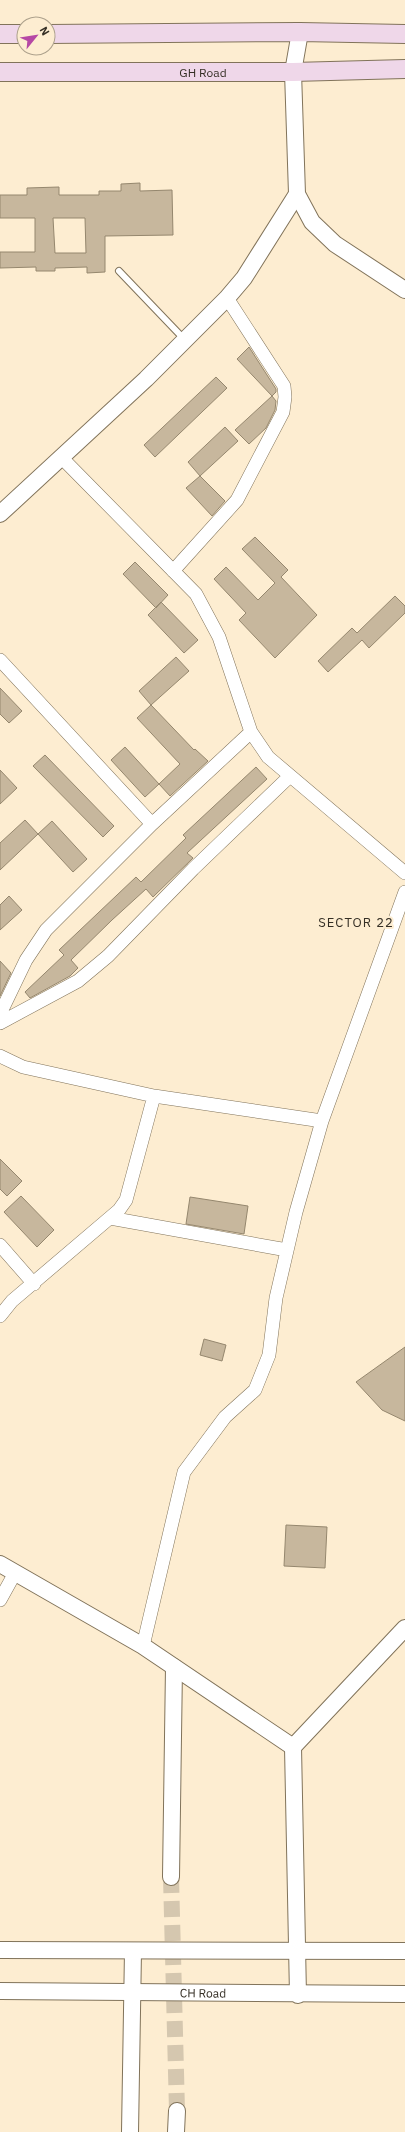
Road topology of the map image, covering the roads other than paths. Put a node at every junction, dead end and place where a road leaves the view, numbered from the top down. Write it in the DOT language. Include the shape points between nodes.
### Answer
graph roads {
  1 [pos="300,32"];
  2 [pos="0,34"];
  3 [pos="16,34"];
  4 [pos="56,34"];
  5 [pos="405,34"];
  6 [pos="405,69"];
  7 [pos="0,72"];
  8 [pos="293,72"];
  9 [pos="297,194"];
  10 [pos="118,271"];
  11 [pos="405,290"];
  12 [pos="227,298"];
  13 [pos="185,340"];
  14 [pos="61,457"];
  15 [pos="0,514"];
  16 [pos="173,571"];
  17 [pos="0,660"];
  18 [pos="251,732"];
  19 [pos="290,776"];
  20 [pos="152,824"];
  21 [pos="405,873"];
  22 [pos="405,892"];
  23 [pos="0,1014"];
  24 [pos="0,1023"];
  25 [pos="0,1056"];
  26 [pos="154,1096"];
  27 [pos="322,1121"];
  28 [pos="110,1218"];
  29 [pos="0,1245"];
  30 [pos="287,1250"];
  31 [pos="34,1284"];
  32 [pos="0,1316"];
  33 [pos="0,1564"];
  34 [pos="15,1573"];
  35 [pos="0,1599"];
  36 [pos="405,1628"];
  37 [pos="143,1646"];
  38 [pos="174,1667"];
  39 [pos="293,1747"];
  40 [pos="171,1877"];
  41 [pos="0,1950"];
  42 [pos="133,1950"];
  43 [pos="297,1950"];
  44 [pos="405,1951"];
  45 [pos="0,1991"];
  46 [pos="134,1991"];
  47 [pos="405,1994"];
  48 [pos="298,1995"];
  49 [pos="176,2111"];
  50 [pos="130,2132"];
  51 [pos="176,2132"];
  1 -- 4 [label="main road"];
  1 -- 5 [label="main road"];
  1 -- 8 [label="street"];
  2 -- 3 [label="main road"];
  6 -- 8 [label="main road, GH Road"];
  7 -- 8 [label="main road, GH Road"];
  8 -- 9 [label="street"];
  9 -- 11 [label="street" via="312,222 335,244"];
  9 -- 12 [label="street" via="244,278"];
  10 -- 13 [label="lane"];
  12 -- 13 [label="street"];
  12 -- 16 [label="street" via="284,386 283,412 237,500"];
  13 -- 14 [label="street"];
  14 -- 15 [label="street"];
  14 -- 16 [label="street"];
  16 -- 18 [label="street" via="196,594 219,637"];
  17 -- 20 [label="street"];
  18 -- 19 [label="street" via="268,757"];
  18 -- 20 [label="street"];
  19 -- 21 [label="street"];
  19 -- 24 [label="street" via="193,869 108,956 78,981"];
  20 -- 23 [label="street" via="46,930 26,960"];
  22 -- 27 [label="street"];
  25 -- 26 [label="street" via="23,1067"];
  26 -- 27 [label="street"];
  26 -- 28 [label="street" via="126,1200"];
  27 -- 30 [label="street"];
  28 -- 30 [label="street"];
  28 -- 31 [label="street"];
  29 -- 31 [label="street"];
  30 -- 37 [label="street" via="276,1298 268,1355 255,1390 225,1417 184,1472"];
  31 -- 32 [label="street"];
  33 -- 34 [label="street"];
  34 -- 35 [label="street"];
  34 -- 37 [label="street"];
  36 -- 39 [label="street"];
  37 -- 38 [label="street"];
  38 -- 39 [label="street"];
  38 -- 40 [label="street"];
  39 -- 43 [label="street"];
  41 -- 42 [label="street"];
  42 -- 43 [label="street"];
  42 -- 46 [label="street"];
  43 -- 44 [label="street"];
  43 -- 48 [label="street"];
  45 -- 46 [label="street, CH Road"];
  46 -- 48 [label="street, CH Road"];
  46 -- 50 [label="street"];
  47 -- 48 [label="street, CH Road"];
  49 -- 51 [label="street"];
}
